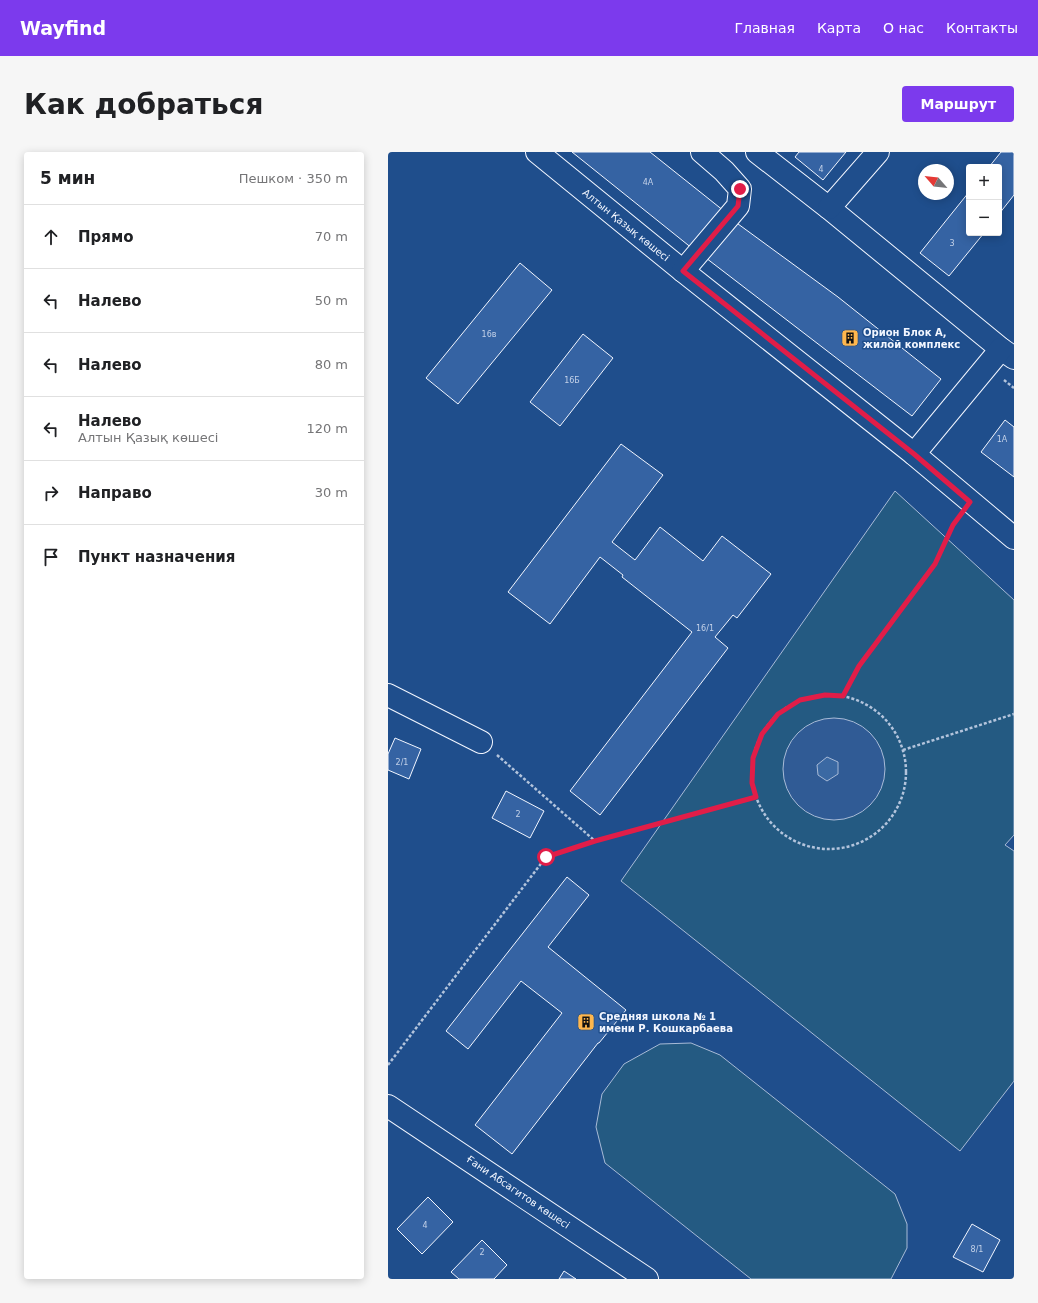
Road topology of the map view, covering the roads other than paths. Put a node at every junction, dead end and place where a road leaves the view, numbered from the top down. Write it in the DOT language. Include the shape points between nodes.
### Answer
graph roads {
  1 [pos="537,152"];
  2 [pos="702,152"];
  3 [pos="757,152"];
  4 [pos="878,152"];
  5 [pos="828,208"];
  6 [pos="683,271"];
  7 [pos="1007,354"];
  8 [pos="914,454"];
  9 [pos="1014,538"];
  10 [pos="388,695"];
  11 [pos="481,742"];
  12 [pos="388,1106"];
  13 [pos="647,1279"];
  1 -- 6 [label="street, Алтын Қазық көшесі"];
  2 -- 6 [label="street" via="740,189 738,206"];
  3 -- 5 [label="street"];
  4 -- 5 [label="street"];
  5 -- 7 [label="street"];
  6 -- 8 [label="street, Алтын Қазық көшесі"];
  7 -- 8 [label="street"];
  8 -- 9 [label="street, Алтын Қазық көшесі"];
  10 -- 11 [label="street"];
  12 -- 13 [label="street, Ғани Абсагитов көшесі"];
}
